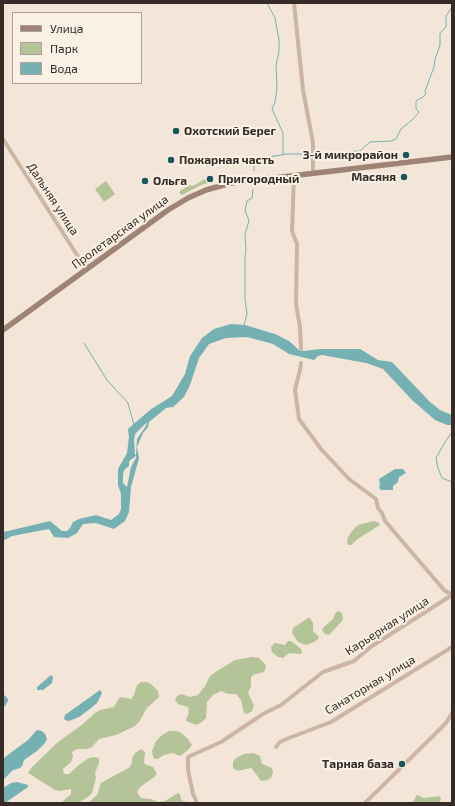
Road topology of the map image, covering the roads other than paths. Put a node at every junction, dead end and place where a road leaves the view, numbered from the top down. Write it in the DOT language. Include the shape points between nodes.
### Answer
graph roads {
  1 [pos="294,3"];
  2 [pos="3,139"];
  3 [pos="452,157"];
  4 [pos="313,173"];
  5 [pos="294,176"];
  6 [pos="86,269"];
  7 [pos="3,330"];
  8 [pos="301,349"];
  9 [pos="301,362"];
  10 [pos="452,595"];
  11 [pos="452,647"];
  12 [pos="452,713"];
  13 [pos="276,747"];
  14 [pos="197,803"];
  15 [pos="365,803"];
  1 -- 4 [label="street" via="303,90 313,143"];
  2 -- 6 [label="street, Дальняя улица"];
  3 -- 4 [label="main road, Пролетарская улица"];
  4 -- 5 [label="main road, Пролетарская улица"];
  5 -- 6 [label="main road, Пролетарская улица" via="221,185 197,193 168,210"];
  5 -- 8 [label="street" via="292,232 297,244 296,304"];
  6 -- 7 [label="main road, Пролетарская улица"];
  9 -- 10 [label="street" via="294,390 299,419 320,449 349,479 376,499 385,521 444,590"];
  10 -- 14 [label="street, Карьерная улица" via="372,646 354,661 323,672 281,705 262,714 221,742 188,757 188,770"];
  11 -- 13 [label="street, Санаторная улица" via="331,722 284,740"];
  12 -- 15 [label="street" via="446,723"];
}
